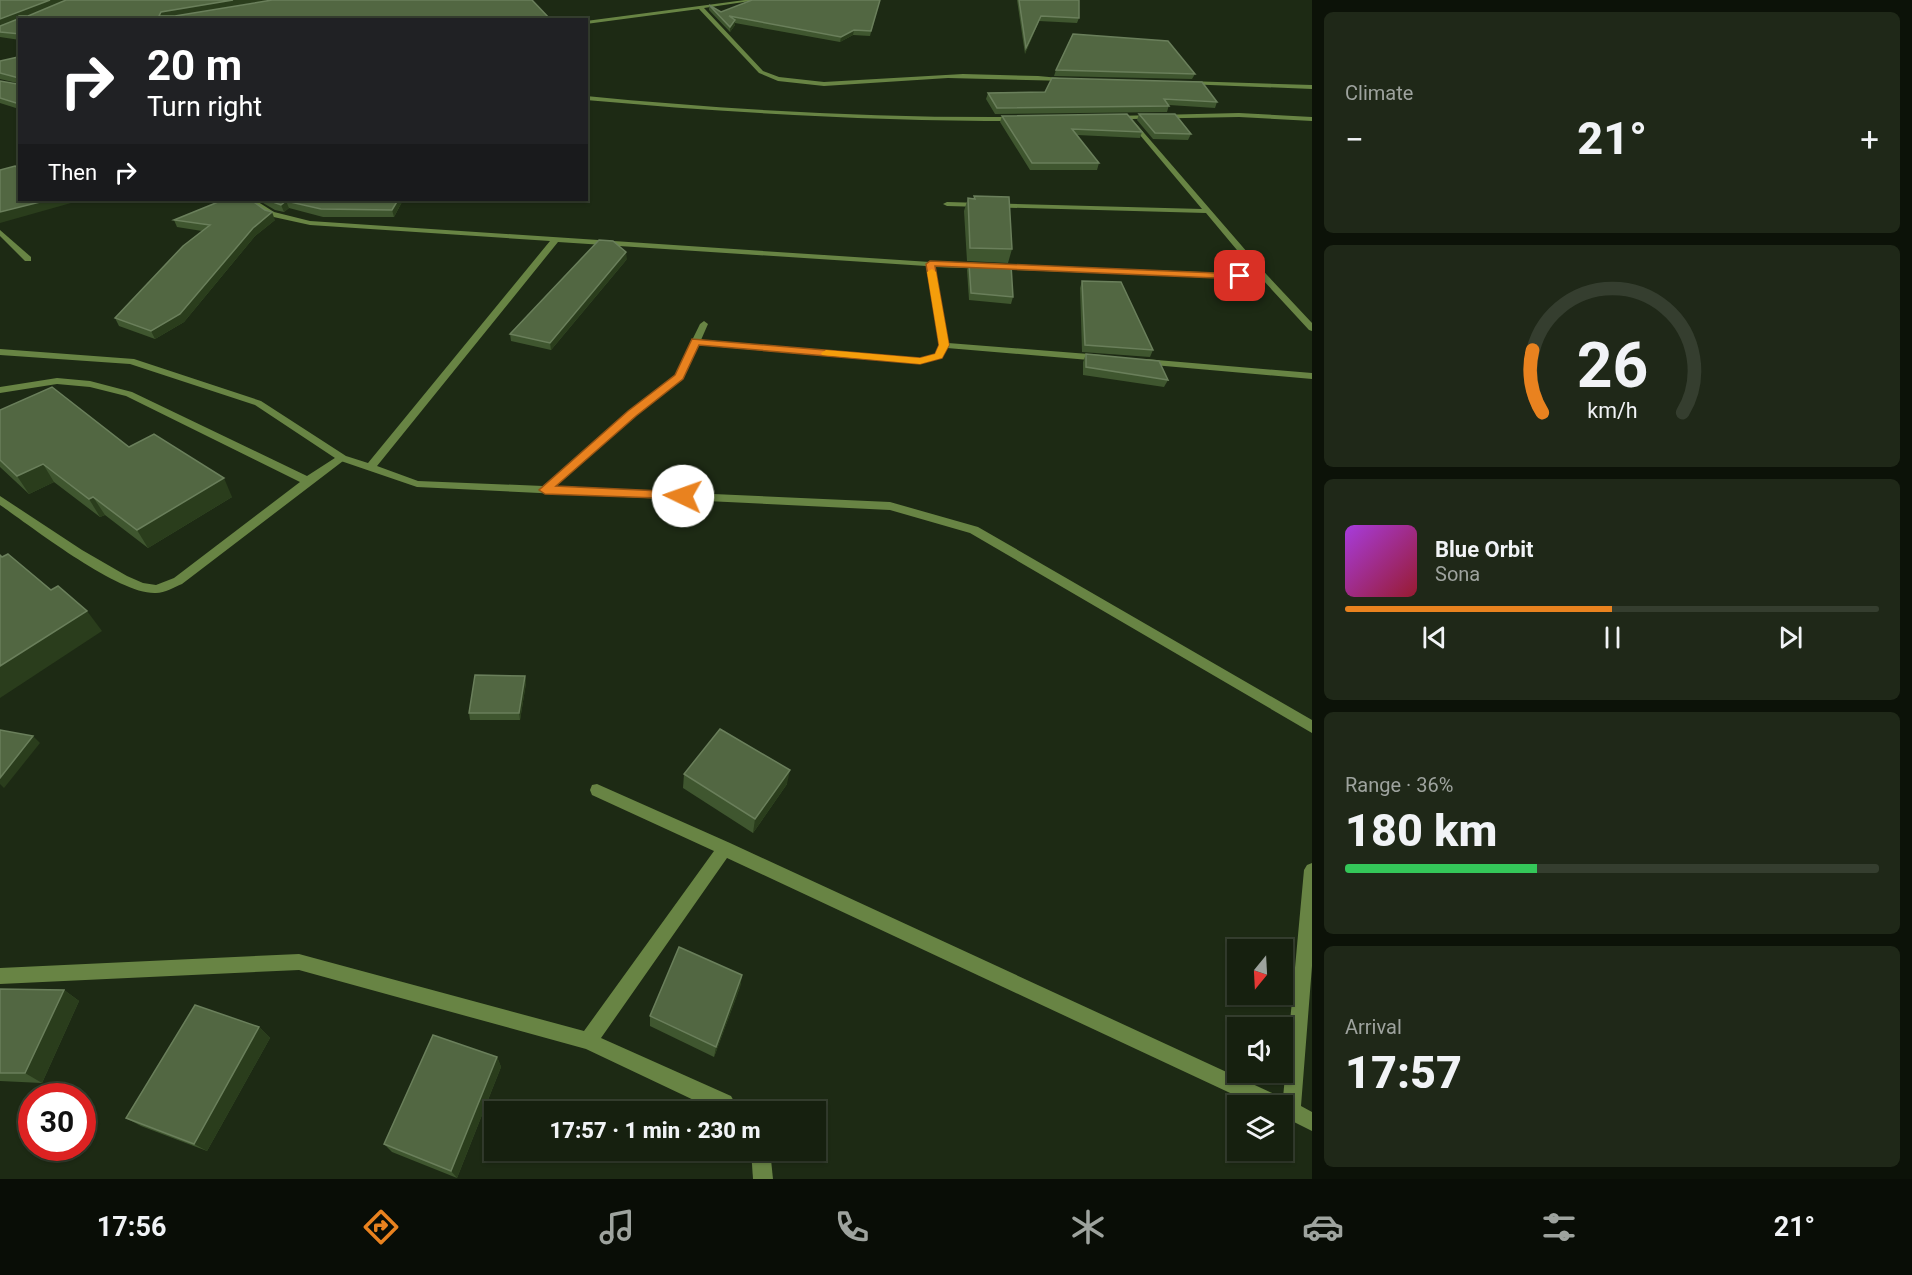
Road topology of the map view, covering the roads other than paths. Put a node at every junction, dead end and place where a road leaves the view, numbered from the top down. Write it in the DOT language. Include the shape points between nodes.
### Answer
graph roads {
  1 [pos="755,0"];
  2 [pos="701,8"];
  3 [pos="588,23"];
  4 [pos="1078,79"];
  5 [pos="1183,83"];
  6 [pos="1312,87"];
  7 [pos="588,98"];
  8 [pos="1128,117"];
  9 [pos="1106,118"];
  10 [pos="1027,119"];
  11 [pos="1312,119"];
  12 [pos="252,201"];
  13 [pos="947,204"];
  14 [pos="1208,210"];
  15 [pos="0,232"];
  16 [pos="555,240"];
  17 [pos="28,259"];
  18 [pos="930,264"];
  19 [pos="1264,278"];
  20 [pos="705,324"];
  21 [pos="1312,328"];
  22 [pos="696,342"];
  23 [pos="944,345"];
  24 [pos="0,352"];
  25 [pos="1106,359"];
  26 [pos="1130,361"];
  27 [pos="1312,376"];
  28 [pos="0,390"];
  29 [pos="342,458"];
  30 [pos="370,468"];
  31 [pos="308,481"];
  32 [pos="545,490"];
  33 [pos="0,500"];
  34 [pos="1312,727"];
  35 [pos="597,790"];
  36 [pos="725,848"];
  37 [pos="1312,870"];
  38 [pos="0,976"];
  39 [pos="588,1041"];
  40 [pos="1259,1095"];
  41 [pos="1286,1095"];
  42 [pos="720,1101"];
  43 [pos="1293,1111"];
  44 [pos="1312,1122"];
  45 [pos="761,1161"];
  46 [pos="763,1179"];
  1 -- 2 [label="street"];
  2 -- 3 [label="street"];
  2 -- 4 [label="street" via="761,72 772,78 829,83 949,76"];
  5 -- 6 [label="street"];
  7 -- 10 [label="street" via="719,111"];
  8 -- 9 [label="street"];
  8 -- 11 [label="street"];
  8 -- 14 [label="street"];
  12 -- 16 [label="street" via="272,214 310,223"];
  13 -- 14 [label="street"];
  14 -- 19 [label="street"];
  15 -- 17 [label="street"];
  16 -- 18 [label="street"];
  16 -- 30 [label="street"];
  18 -- 19 [label="street"];
  18 -- 23 [label="street"];
  19 -- 21 [label="street"];
  20 -- 22 [label="street"];
  22 -- 23 [label="street" via="920,361 939,356"];
  22 -- 32 [label="street" via="679,376"];
  23 -- 25 [label="street"];
  24 -- 29 [label="street" via="131,361 258,403"];
  26 -- 27 [label="street"];
  28 -- 31 [label="street" via="57,381 129,394"];
  29 -- 30 [label="street"];
  29 -- 31 [label="street"];
  30 -- 32 [label="street" via="417,484"];
  31 -- 33 [label="street" via="178,581 156,589 134,585 107,571"];
  32 -- 34 [label="street" via="890,506 974,530"];
  35 -- 36 [label="street"];
  36 -- 39 [label="street"];
  36 -- 40 [label="street"];
  37 -- 41 [label="street"];
  38 -- 39 [label="street" via="299,963"];
  39 -- 42 [label="street"];
  43 -- 44 [label="street"];
  45 -- 46 [label="street"];
}
